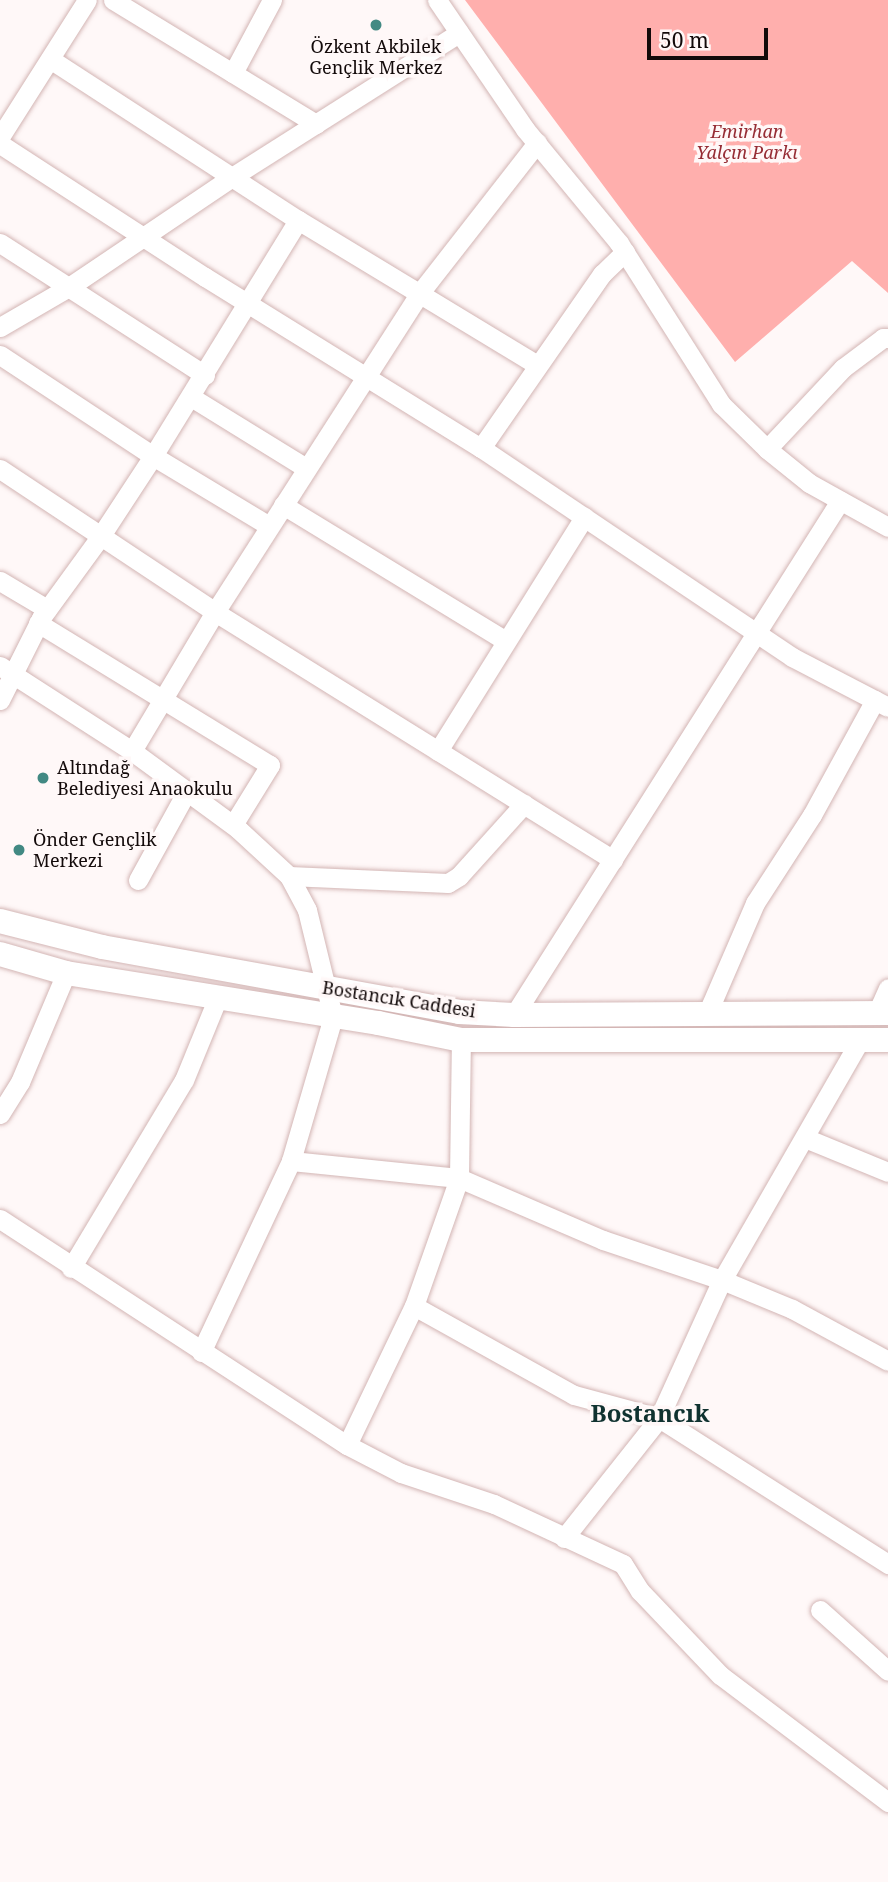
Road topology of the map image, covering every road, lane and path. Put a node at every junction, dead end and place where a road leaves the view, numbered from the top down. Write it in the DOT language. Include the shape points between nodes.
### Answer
graph roads {
  1 [pos="87,0"];
  2 [pos="113,0"];
  3 [pos="272,0"];
  4 [pos="437,0"];
  5 [pos="459,33"];
  6 [pos="50,58"];
  7 [pos="233,73"];
  8 [pos="316,124"];
  9 [pos="0,137"];
  10 [pos="0,144"];
  11 [pos="537,144"];
  12 [pos="232,177"];
  13 [pos="298,220"];
  14 [pos="144,237"];
  15 [pos="0,243"];
  16 [pos="625,252"];
  17 [pos="68,287"];
  18 [pos="419,294"];
  19 [pos="248,304"];
  20 [pos="0,327"];
  21 [pos="888,338"];
  22 [pos="0,355"];
  23 [pos="537,365"];
  24 [pos="205,375"];
  25 [pos="365,376"];
  26 [pos="191,397"];
  27 [pos="481,448"];
  28 [pos="767,449"];
  29 [pos="153,456"];
  30 [pos="306,468"];
  31 [pos="0,469"];
  32 [pos="840,501"];
  33 [pos="282,505"];
  34 [pos="584,517"];
  35 [pos="269,526"];
  36 [pos="888,527"];
  37 [pos="100,537"];
  38 [pos="0,581"];
  39 [pos="215,612"];
  40 [pos="43,616"];
  41 [pos="757,634"];
  42 [pos="506,641"];
  43 [pos="6,670"];
  44 [pos="0,700"];
  45 [pos="163,700"];
  46 [pos="881,704"];
  47 [pos="132,751"];
  48 [pos="438,751"];
  49 [pos="187,791"];
  50 [pos="524,804"];
  51 [pos="233,825"];
  52 [pos="613,860"];
  53 [pos="289,876"];
  54 [pos="138,880"];
  55 [pos="0,921"];
  56 [pos="0,954"];
  57 [pos="66,973"];
  58 [pos="326,987"];
  59 [pos="888,988"];
  60 [pos="218,997"];
  61 [pos="882,1013"];
  62 [pos="707,1014"];
  63 [pos="514,1015"];
  64 [pos="332,1017"];
  65 [pos="461,1040"];
  66 [pos="888,1040"];
  67 [pos="859,1042"];
  68 [pos="0,1114"];
  69 [pos="805,1138"];
  70 [pos="291,1161"];
  71 [pos="888,1172"];
  72 [pos="459,1178"];
  73 [pos="0,1219"];
  74 [pos="71,1268"];
  75 [pos="722,1280"];
  76 [pos="414,1306"];
  77 [pos="201,1352"];
  78 [pos="888,1361"];
  79 [pos="659,1418"];
  80 [pos="347,1445"];
  81 [pos="564,1538"];
  82 [pos="888,1564"];
  83 [pos="820,1609"];
  84 [pos="888,1671"];
  85 [pos="888,1802"];
  1 -- 6 [label="street"];
  2 -- 7 [label="street"];
  3 -- 7 [label="street"];
  4 -- 5 [label="street"];
  5 -- 8 [label="street"];
  5 -- 11 [label="street"];
  6 -- 9 [label="street"];
  6 -- 12 [label="street"];
  7 -- 8 [label="street"];
  8 -- 12 [label="street"];
  10 -- 14 [label="street"];
  11 -- 16 [label="street"];
  11 -- 18 [label="street"];
  12 -- 13 [label="street"];
  12 -- 14 [label="street"];
  13 -- 18 [label="street"];
  13 -- 19 [label="street"];
  14 -- 17 [label="street"];
  14 -- 19 [label="street"];
  15 -- 17 [label="street"];
  16 -- 23 [label="street" via="602,274"];
  16 -- 28 [label="street" via="721,404"];
  17 -- 20 [label="street"];
  17 -- 24 [label="street"];
  18 -- 23 [label="street"];
  18 -- 25 [label="street"];
  19 -- 24 [label="street"];
  19 -- 25 [label="street"];
  21 -- 28 [label="street" via="843,368"];
  22 -- 29 [label="street"];
  23 -- 27 [label="street"];
  24 -- 26 [label="street"];
  25 -- 27 [label="street"];
  25 -- 30 [label="street"];
  26 -- 29 [label="street"];
  26 -- 30 [label="street"];
  27 -- 34 [label="street"];
  28 -- 32 [label="street" via="808,484"];
  29 -- 35 [label="street"];
  29 -- 37 [label="street"];
  30 -- 33 [label="street"];
  31 -- 37 [label="street"];
  32 -- 36 [label="street"];
  32 -- 41 [label="street"];
  33 -- 35 [label="street"];
  33 -- 42 [label="street"];
  34 -- 41 [label="street"];
  34 -- 42 [label="street"];
  35 -- 39 [label="street"];
  37 -- 39 [label="street"];
  37 -- 40 [label="street"];
  38 -- 40 [label="street"];
  39 -- 45 [label="street"];
  39 -- 48 [label="street"];
  40 -- 43 [label="street"];
  40 -- 45 [label="street"];
  41 -- 46 [label="street"];
  41 -- 52 [label="street"];
  42 -- 48 [label="street"];
  43 -- 44 [label="street"];
  43 -- 47 [label="street"];
  45 -- 47 [label="street"];
  45 -- 51 [label="street" via="270,765"];
  46 -- 62 [label="street" via="755,903"];
  47 -- 49 [label="street"];
  48 -- 50 [label="street"];
  49 -- 51 [label="street"];
  49 -- 54 [label="street"];
  50 -- 52 [label="street"];
  50 -- 53 [label="street" via="448,883"];
  51 -- 53 [label="street"];
  52 -- 63 [label="street"];
  53 -- 58 [label="street" via="307,911"];
  55 -- 58 [label="main road, Bostancık Caddesi" via="102,947"];
  56 -- 57 [label="main road, Bostancık Caddesi"];
  57 -- 60 [label="main road, Bostancık Caddesi"];
  57 -- 68 [label="street" via="20,1082"];
  58 -- 63 [label="main road, Bostancık Caddesi" via="459,1012"];
  58 -- 64 [label="street"];
  59 -- 61 [label="street"];
  60 -- 64 [label="main road, Bostancık Caddesi"];
  60 -- 74 [label="street" via="184,1080"];
  61 -- 62 [label="main road, Bostancık Caddesi"];
  62 -- 63 [label="main road, Bostancık Caddesi"];
  64 -- 65 [label="main road, Bostancık Caddesi"];
  64 -- 70 [label="street"];
  65 -- 67 [label="main road, Bostancık Caddesi"];
  65 -- 72 [label="street"];
  66 -- 67 [label="main road, Bostancık Caddesi"];
  67 -- 69 [label="street"];
  69 -- 71 [label="street"];
  69 -- 75 [label="street"];
  70 -- 72 [label="street"];
  70 -- 77 [label="street"];
  72 -- 75 [label="street" via="603,1240"];
  72 -- 76 [label="street"];
  73 -- 74 [label="street"];
  74 -- 77 [label="street"];
  75 -- 78 [label="street" via="792,1308"];
  75 -- 79 [label="street"];
  76 -- 79 [label="street" via="574,1395"];
  76 -- 80 [label="street"];
  77 -- 80 [label="street"];
  79 -- 81 [label="street"];
  79 -- 82 [label="street"];
  80 -- 81 [label="street" via="401,1473 494,1504"];
  81 -- 85 [label="street" via="622,1564 640,1591 720,1675"];
  83 -- 84 [label="street"];
}
